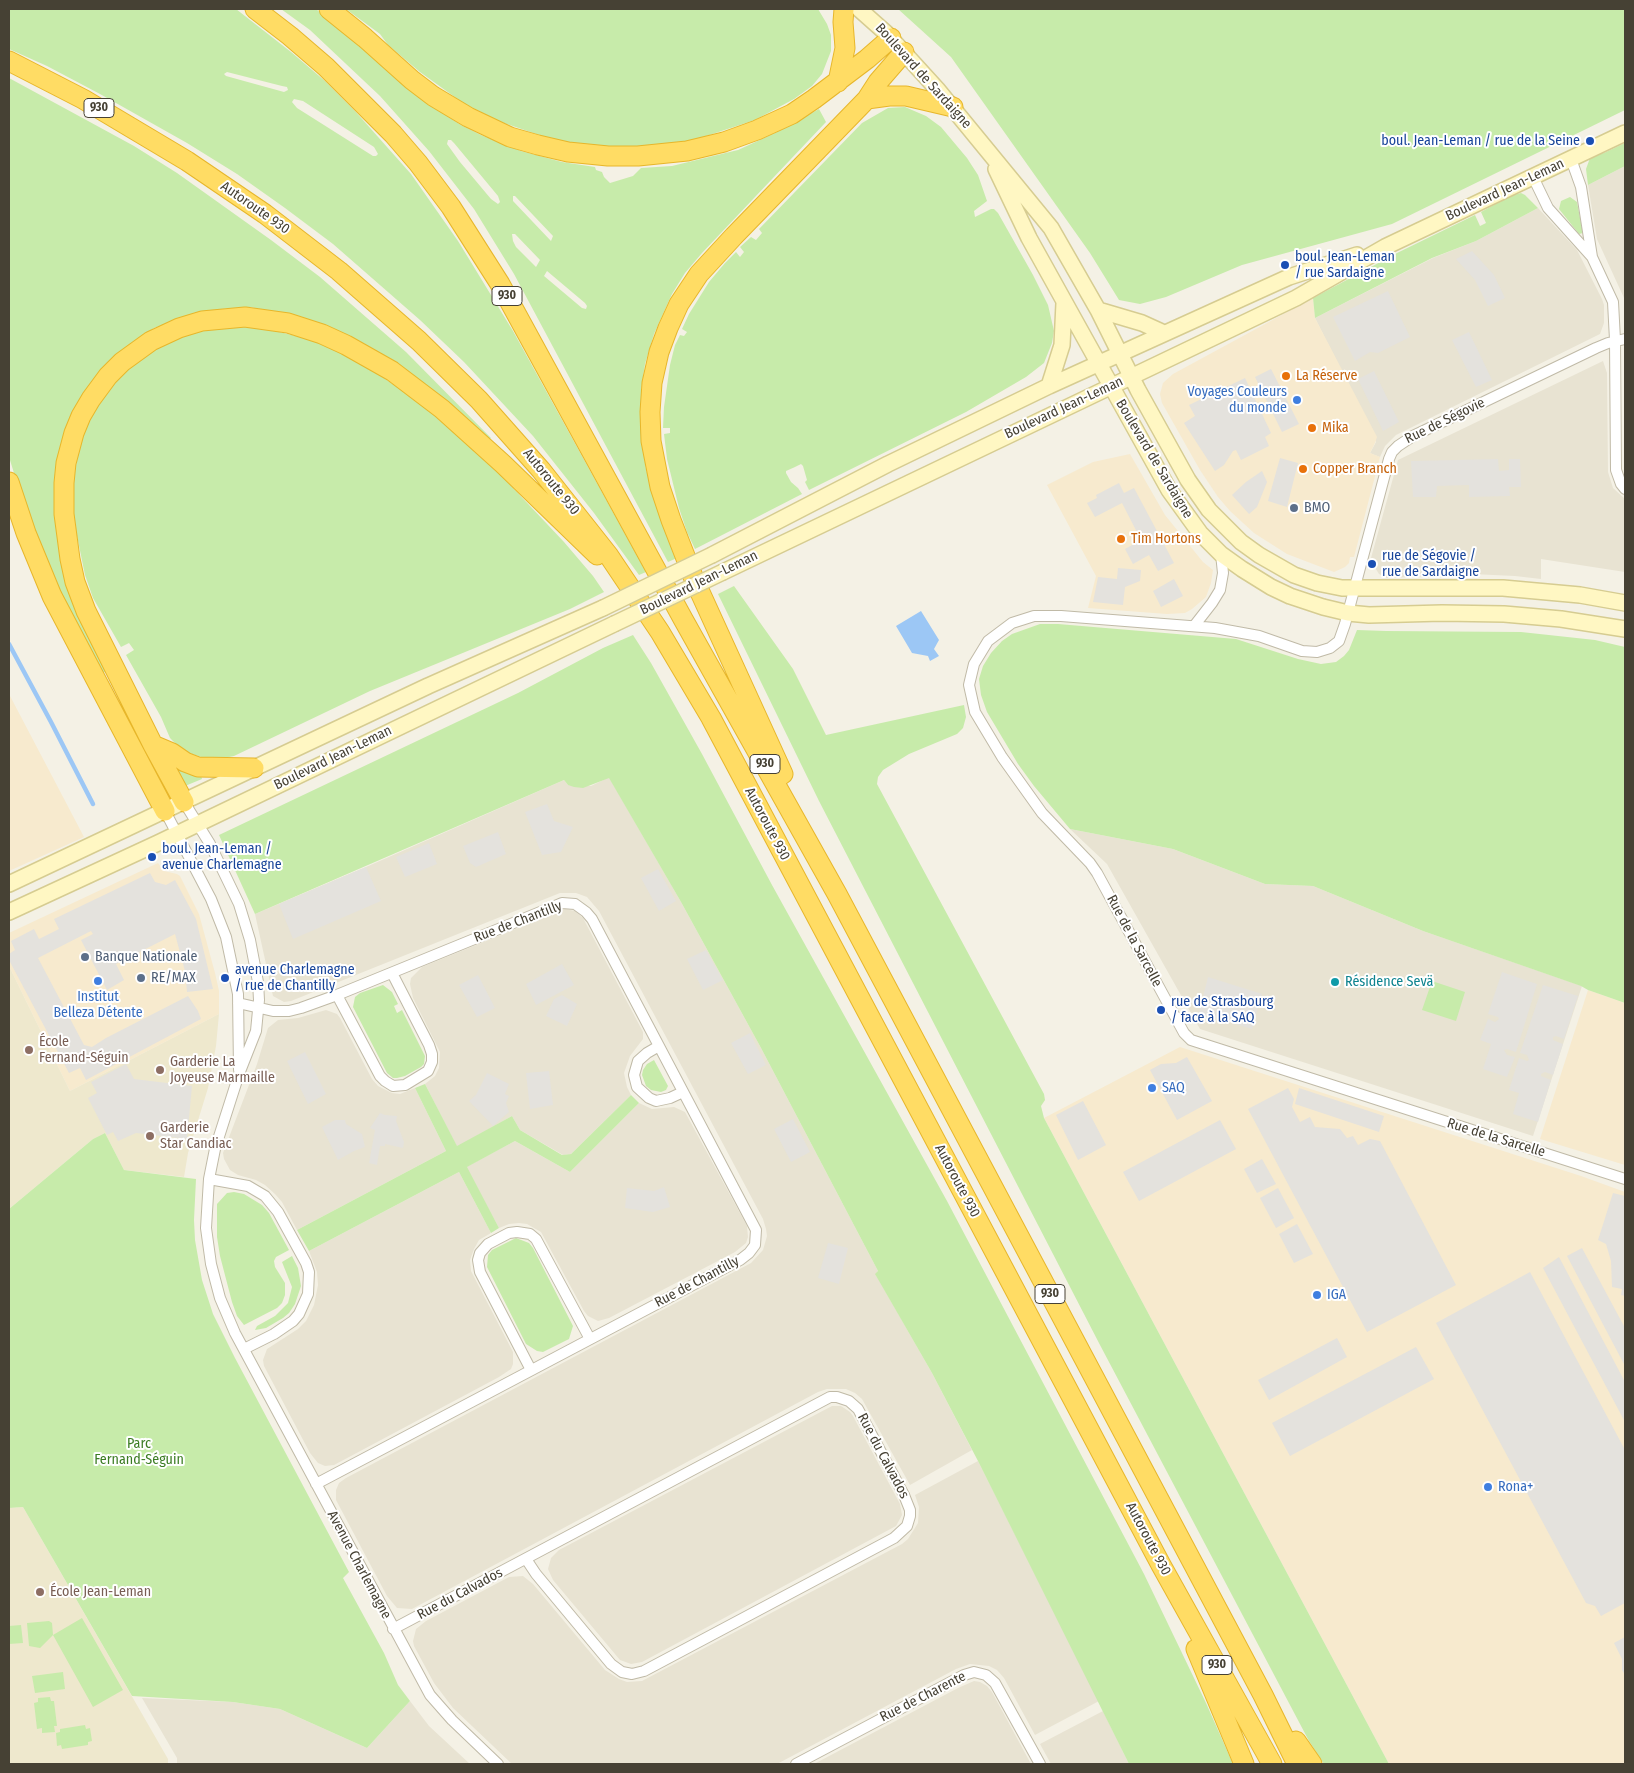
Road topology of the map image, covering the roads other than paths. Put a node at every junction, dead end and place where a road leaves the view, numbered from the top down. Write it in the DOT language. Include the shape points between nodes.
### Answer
graph roads {
  1 [pos="255,9"];
  2 [pos="329,9"];
  3 [pos="844,9"];
  4 [pos="859,9"];
  5 [pos="891,38"];
  6 [pos="904,52"];
  7 [pos="9,61"];
  8 [pos="838,82"];
  9 [pos="867,99"];
  10 [pos="953,107"];
  11 [pos="1625,134"];
  12 [pos="984,145"];
  13 [pos="1571,159"];
  14 [pos="1533,177"];
  15 [pos="1384,247"];
  16 [pos="1592,256"];
  17 [pos="1064,301"];
  18 [pos="1098,310"];
  19 [pos="1164,333"];
  20 [pos="1620,340"];
  21 [pos="1120,354"];
  22 [pos="1098,364"];
  23 [pos="1131,377"];
  24 [pos="1049,386"];
  25 [pos="1110,386"];
  26 [pos="9,482"];
  27 [pos="1625,489"];
  28 [pos="1221,554"];
  29 [pos="631,588"];
  30 [pos="1355,589"];
  31 [pos="1625,603"];
  32 [pos="1348,613"];
  33 [pos="1194,626"];
  34 [pos="1625,629"];
  35 [pos="153,746"];
  36 [pos="254,768"];
  37 [pos="184,802"];
  38 [pos="165,811"];
  39 [pos="198,824"];
  40 [pos="177,834"];
  41 [pos="9,884"];
  42 [pos="837,894"];
  43 [pos="9,912"];
  44 [pos="392,973"];
  45 [pos="337,995"];
  46 [pos="238,1004"];
  47 [pos="259,1009"];
  48 [pos="659,1046"];
  49 [pos="239,1074"];
  50 [pos="683,1092"];
  51 [pos="209,1179"];
  52 [pos="1625,1179"];
  53 [pos="590,1339"];
  54 [pos="244,1349"];
  55 [pos="532,1370"];
  56 [pos="316,1484"];
  57 [pos="526,1559"];
  58 [pos="1161,1565"];
  59 [pos="393,1628"];
  60 [pos="1263,1695"];
  61 [pos="498,1764"];
  62 [pos="796,1764"];
  63 [pos="1040,1764"];
  64 [pos="1244,1764"];
  65 [pos="1272,1764"];
  66 [pos="1297,1764"];
  67 [pos="1312,1764"];
  1 -- 42 [label="highway, Autoroute 930 / 930" via="312,54 368,107 424,171 470,235 512,305"];
  2 -- 8 [label="highway" via="412,80 456,111 510,137 583,154 638,156 705,148 777,121"];
  3 -- 8 [label="highway" via="845,48"];
  4 -- 5 [label="street, Boulevard de Sardaigne"];
  5 -- 6 [label="street, Boulevard de Sardaigne"];
  5 -- 8 [label="highway"];
  6 -- 9 [label="highway"];
  6 -- 10 [label="street, Boulevard de Sardaigne"];
  7 -- 29 [label="highway, Autoroute 930 / 930" via="89,102 187,161 276,222 356,285 420,341 508,431 582,520"];
  9 -- 10 [label="highway" via="906,96"];
  9 -- 42 [label="highway" via="715,255 692,284 673,316 659,352 650,412 653,457 677,537"];
  10 -- 12 [label="street, Boulevard de Sardaigne"];
  11 -- 13 [label="street, Boulevard Jean-Leman"];
  12 -- 17 [label="street, Boulevard de Sardaigne"];
  12 -- 18 [label="street, Boulevard de Sardaigne" via="1051,228"];
  13 -- 14 [label="street, Boulevard Jean-Leman"];
  13 -- 16 [label="street" via="1582,187"];
  14 -- 15 [label="street, Boulevard Jean-Leman"];
  14 -- 16 [label="street" via="1548,208"];
  15 -- 19 [label="street, Boulevard Jean-Leman" via="1289,277"];
  15 -- 23 [label="street, Boulevard Jean-Leman" via="1296,298"];
  16 -- 20 [label="street" via="1613,302"];
  17 -- 22 [label="street, Boulevard de Sardaigne"];
  17 -- 24 [label="street" via="1062,345"];
  18 -- 19 [label="street"];
  18 -- 21 [label="street, Boulevard de Sardaigne"];
  19 -- 21 [label="street, Boulevard Jean-Leman"];
  20 -- 27 [label="street" via="1616,470"];
  20 -- 30 [label="street, Rue de Ségovie" via="1587,352 1398,446 1389,459"];
  21 -- 22 [label="street, Boulevard Jean-Leman"];
  21 -- 23 [label="street, Boulevard de Sardaigne"];
  22 -- 24 [label="street, Boulevard Jean-Leman"];
  22 -- 25 [label="street, Boulevard de Sardaigne"];
  23 -- 25 [label="street, Boulevard Jean-Leman"];
  23 -- 30 [label="street, Boulevard de Sardaigne" via="1192,485 1209,510 1232,534 1259,555 1294,574 1329,586"];
  24 -- 36 [label="street, Boulevard Jean-Leman, bridge" via="603,608 468,667"];
  25 -- 28 [label="street, Boulevard de Sardaigne" via="1179,506"];
  25 -- 39 [label="street, Boulevard Jean-Leman, bridge"];
  26 -- 38 [label="highway" via="52,596"];
  28 -- 32 [label="street, Boulevard de Sardaigne" via="1256,579 1290,596"];
  28 -- 33 [label="street" via="1220,590"];
  29 -- 35 [label="highway" via="454,420 418,390 368,356 322,334 266,319 213,319 178,328 159,336 114,370 85,407 74,432 64,483 66,537 80,597"];
  29 -- 58 [label="highway, Autoroute 930 / 930" via="711,718"];
  30 -- 31 [label="street, Boulevard de Sardaigne" via="1503,588"];
  30 -- 32 [label="street, Rue de Ségovie"];
  32 -- 33 [label="street, Rue de la Sarcelle" via="1339,641 1317,652 1297,650 1244,632"];
  32 -- 34 [label="street, Boulevard de Sardaigne" via="1524,615"];
  33 -- 52 [label="street, Rue de la Sarcelle" via="1061,616 1029,617 1012,623 988,641 974,664 969,685 975,712 994,745 1034,803 1097,873 1184,1033 1198,1043"];
  35 -- 36 [label="highway" via="198,767"];
  35 -- 37 [label="highway"];
  36 -- 37 [label="street, Boulevard Jean-Leman"];
  37 -- 38 [label="street, Boulevard Jean-Leman"];
  37 -- 39 [label="street, Avenue Charlemagne"];
  38 -- 40 [label="street, Avenue Charlemagne"];
  38 -- 41 [label="street, Boulevard Jean-Leman"];
  39 -- 40 [label="street, Boulevard Jean-Leman"];
  39 -- 47 [label="street, Avenue Charlemagne" via="229,882 247,926 258,982"];
  40 -- 43 [label="street, Boulevard Jean-Leman"];
  40 -- 46 [label="street, Avenue Charlemagne" via="218,915 234,971"];
  42 -- 60 [label="highway, Autoroute 930 / 930"];
  44 -- 45 [label="street, Rue de Chantilly"];
  44 -- 45 [label="street" via="432,1054 428,1071 405,1085 393,1086 380,1076"];
  44 -- 48 [label="street, Rue de Chantilly" via="562,903 575,904 592,919"];
  45 -- 47 [label="street, Rue de Chantilly" via="289,1010"];
  46 -- 47 [label="street, Rue de Chantilly"];
  46 -- 49 [label="street, Avenue Charlemagne"];
  47 -- 49 [label="street, Avenue Charlemagne" via="256,1031"];
  48 -- 50 [label="street, Rue de Chantilly"];
  48 -- 50 [label="street" via="638,1061 634,1075 637,1087 656,1101"];
  49 -- 51 [label="street, Avenue Charlemagne"];
  50 -- 53 [label="street, Rue de Chantilly" via="754,1224 755,1245 740,1260"];
  51 -- 54 [label="street, Avenue Charlemagne" via="206,1228 211,1264 220,1298"];
  51 -- 54 [label="street" via="248,1186 265,1196 278,1212 309,1272 308,1294 293,1321"];
  53 -- 55 [label="street, Rue de Chantilly"];
  53 -- 55 [label="street" via="536,1239 530,1234 517,1232 488,1244 480,1253 480,1272"];
  54 -- 56 [label="street, Avenue Charlemagne"];
  55 -- 56 [label="street, Rue de Chantilly"];
  56 -- 59 [label="street, Avenue Charlemagne"];
  57 -- 57 [label="street, Rue du Calvados" via="830,1397 849,1401 858,1409 910,1510 906,1526 894,1538 644,1671 632,1674 611,1664"];
  57 -- 59 [label="street, Rue du Calvados"];
  58 -- 64 [label="highway"];
  58 -- 65 [label="highway, Autoroute 930 / 930"];
  59 -- 61 [label="street, Avenue Charlemagne" via="435,1702"];
  60 -- 66 [label="highway, Autoroute 930 / 930"];
  60 -- 67 [label="highway"];
  62 -- 63 [label="street, Rue de Charente" via="974,1672 986,1675 995,1683"];
}
